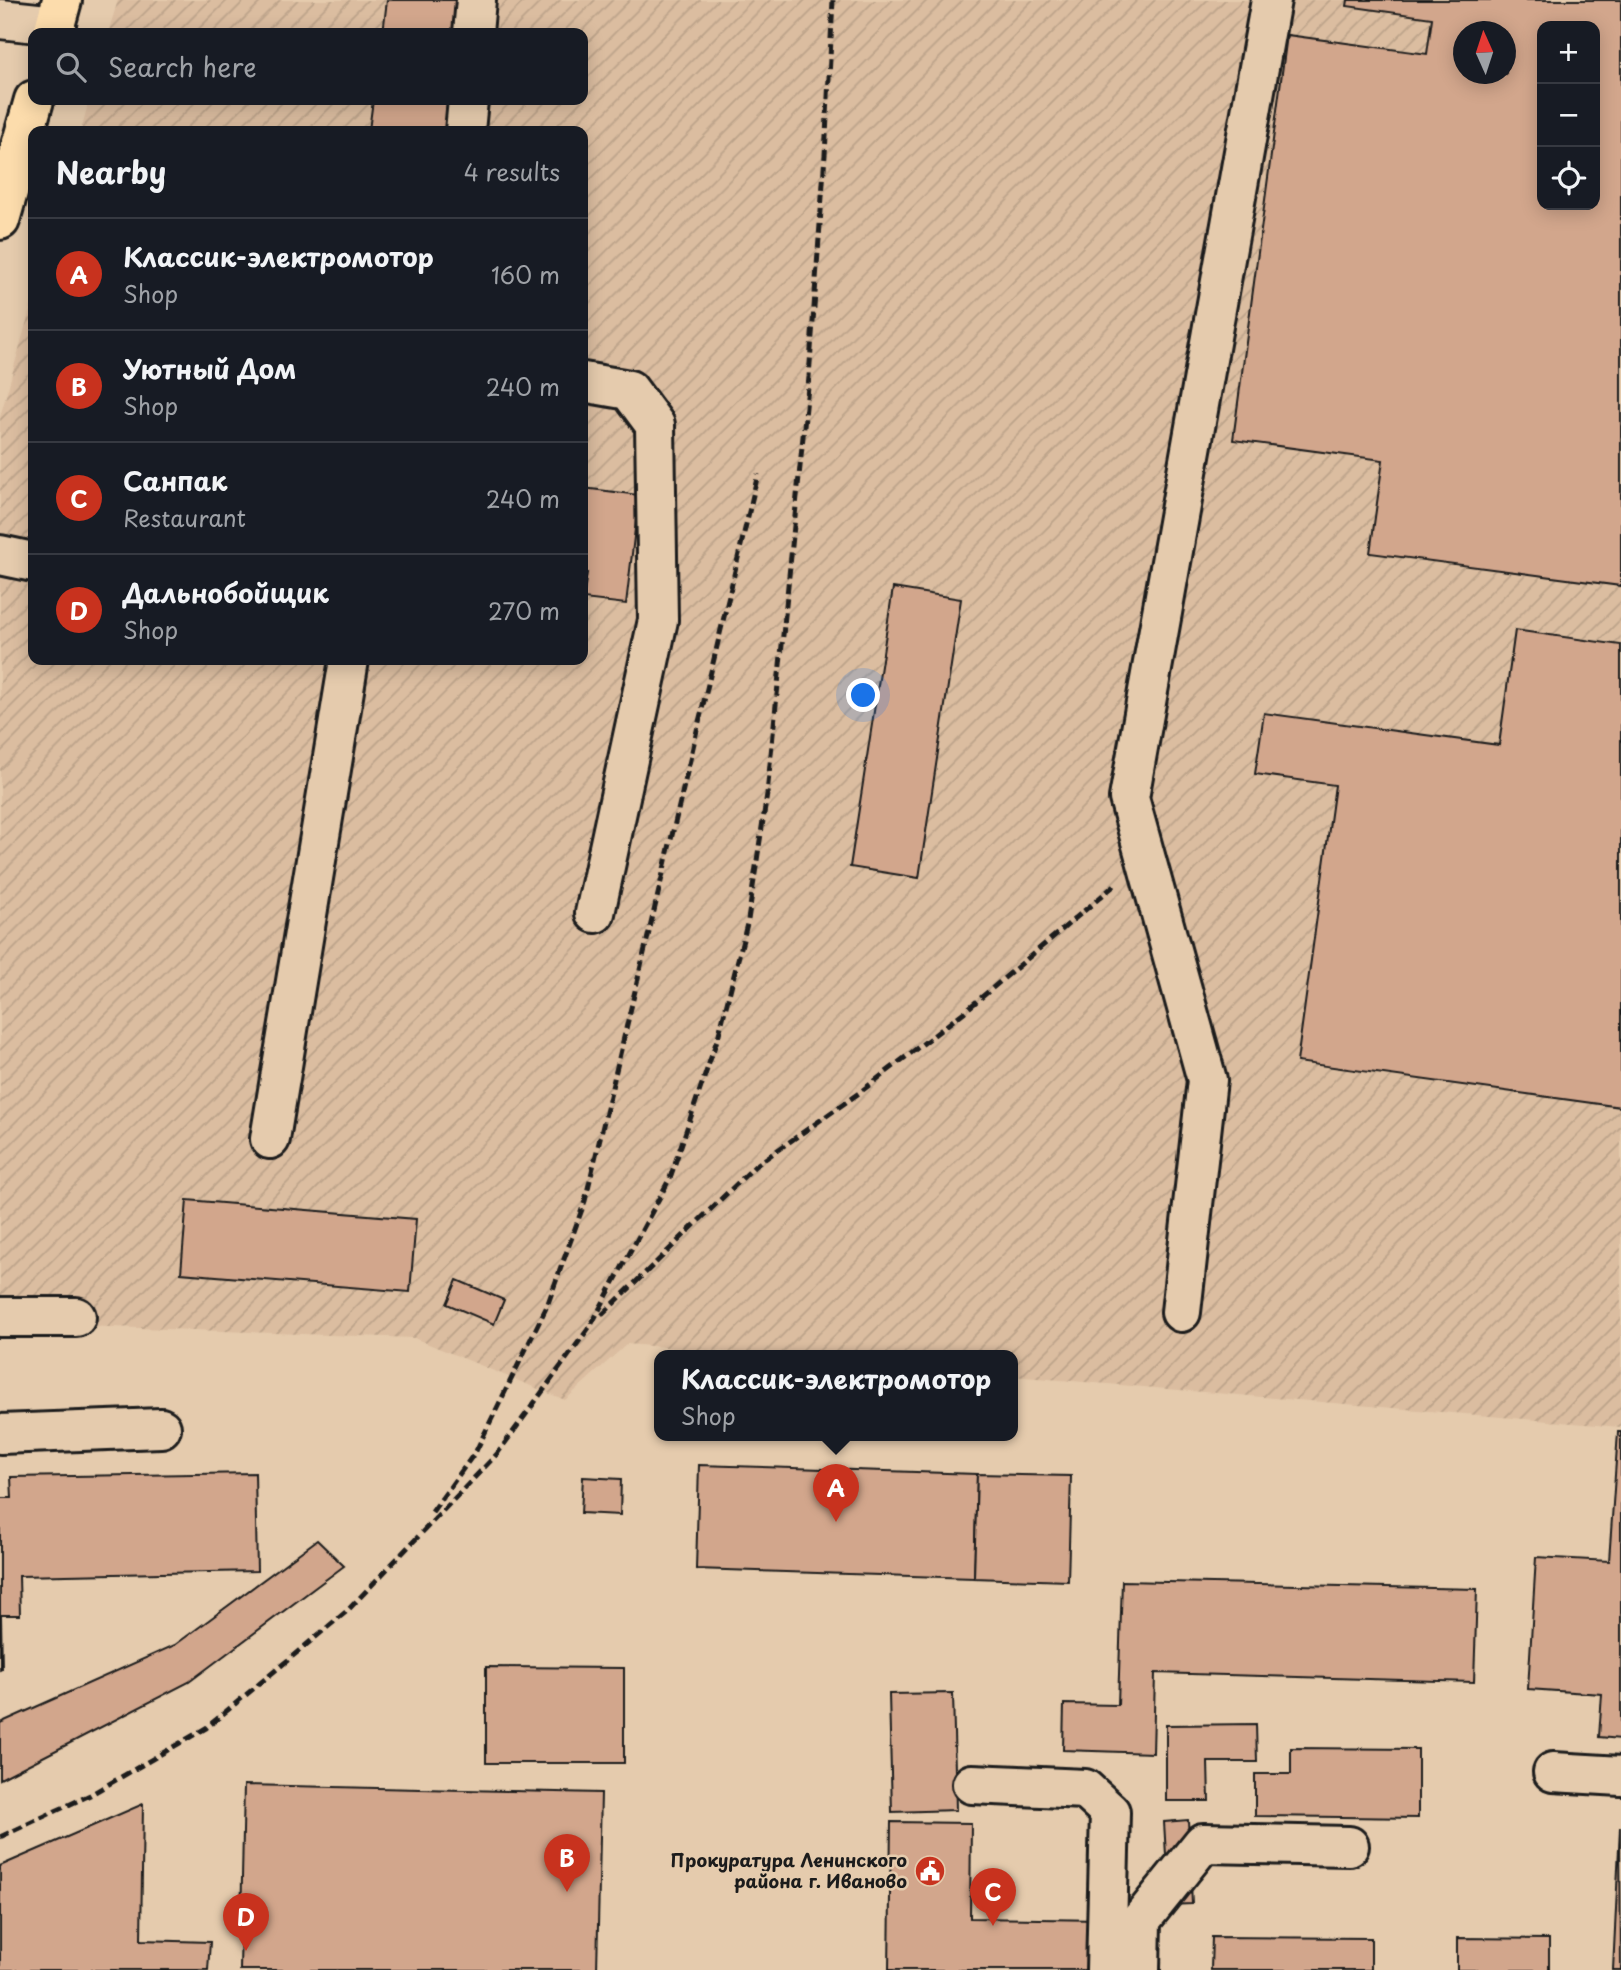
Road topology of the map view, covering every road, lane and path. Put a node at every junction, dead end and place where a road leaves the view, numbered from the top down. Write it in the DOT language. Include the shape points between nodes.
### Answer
graph roads {
  1 [pos="476,0"];
  2 [pos="1271,0"];
  3 [pos="0,19"];
  4 [pos="57,20"];
  5 [pos="473,28"];
  6 [pos="33,105"];
  7 [pos="468,105"];
  8 [pos="465,126"];
  9 [pos="0,220"];
  10 [pos="588,383"];
  11 [pos="0,555"];
  12 [pos="28,561"];
  13 [pos="348,665"];
  14 [pos="595,913"];
  15 [pos="270,1139"];
  16 [pos="1181,1312"];
  17 [pos="0,1317"];
  18 [pos="76,1317"];
  19 [pos="161,1428"];
  20 [pos="0,1434"];
  21 [pos="1553,1772"];
  22 [pos="1621,1776"];
  23 [pos="971,1784"];
  24 [pos="1349,1846"];
  25 [pos="1106,1970"];
  26 [pos="1140,1970"];
  1 -- 5 [label="street"];
  2 -- 16 [label="street" via="1129,798 1207,1080"];
  3 -- 4 [label="street"];
  6 -- 9 [label="main road"];
  7 -- 8 [label="street"];
  10 -- 14 [label="street" via="629,390 655,425 658,620"];
  11 -- 12 [label="street"];
  13 -- 15 [label="street"];
  17 -- 18 [label="street"];
  19 -- 20 [label="street"];
  21 -- 22 [label="street"];
  23 -- 25 [label="street" via="1085,1789 1110,1812"];
  24 -- 26 [label="street" via="1203,1843 1141,1920"];
}
